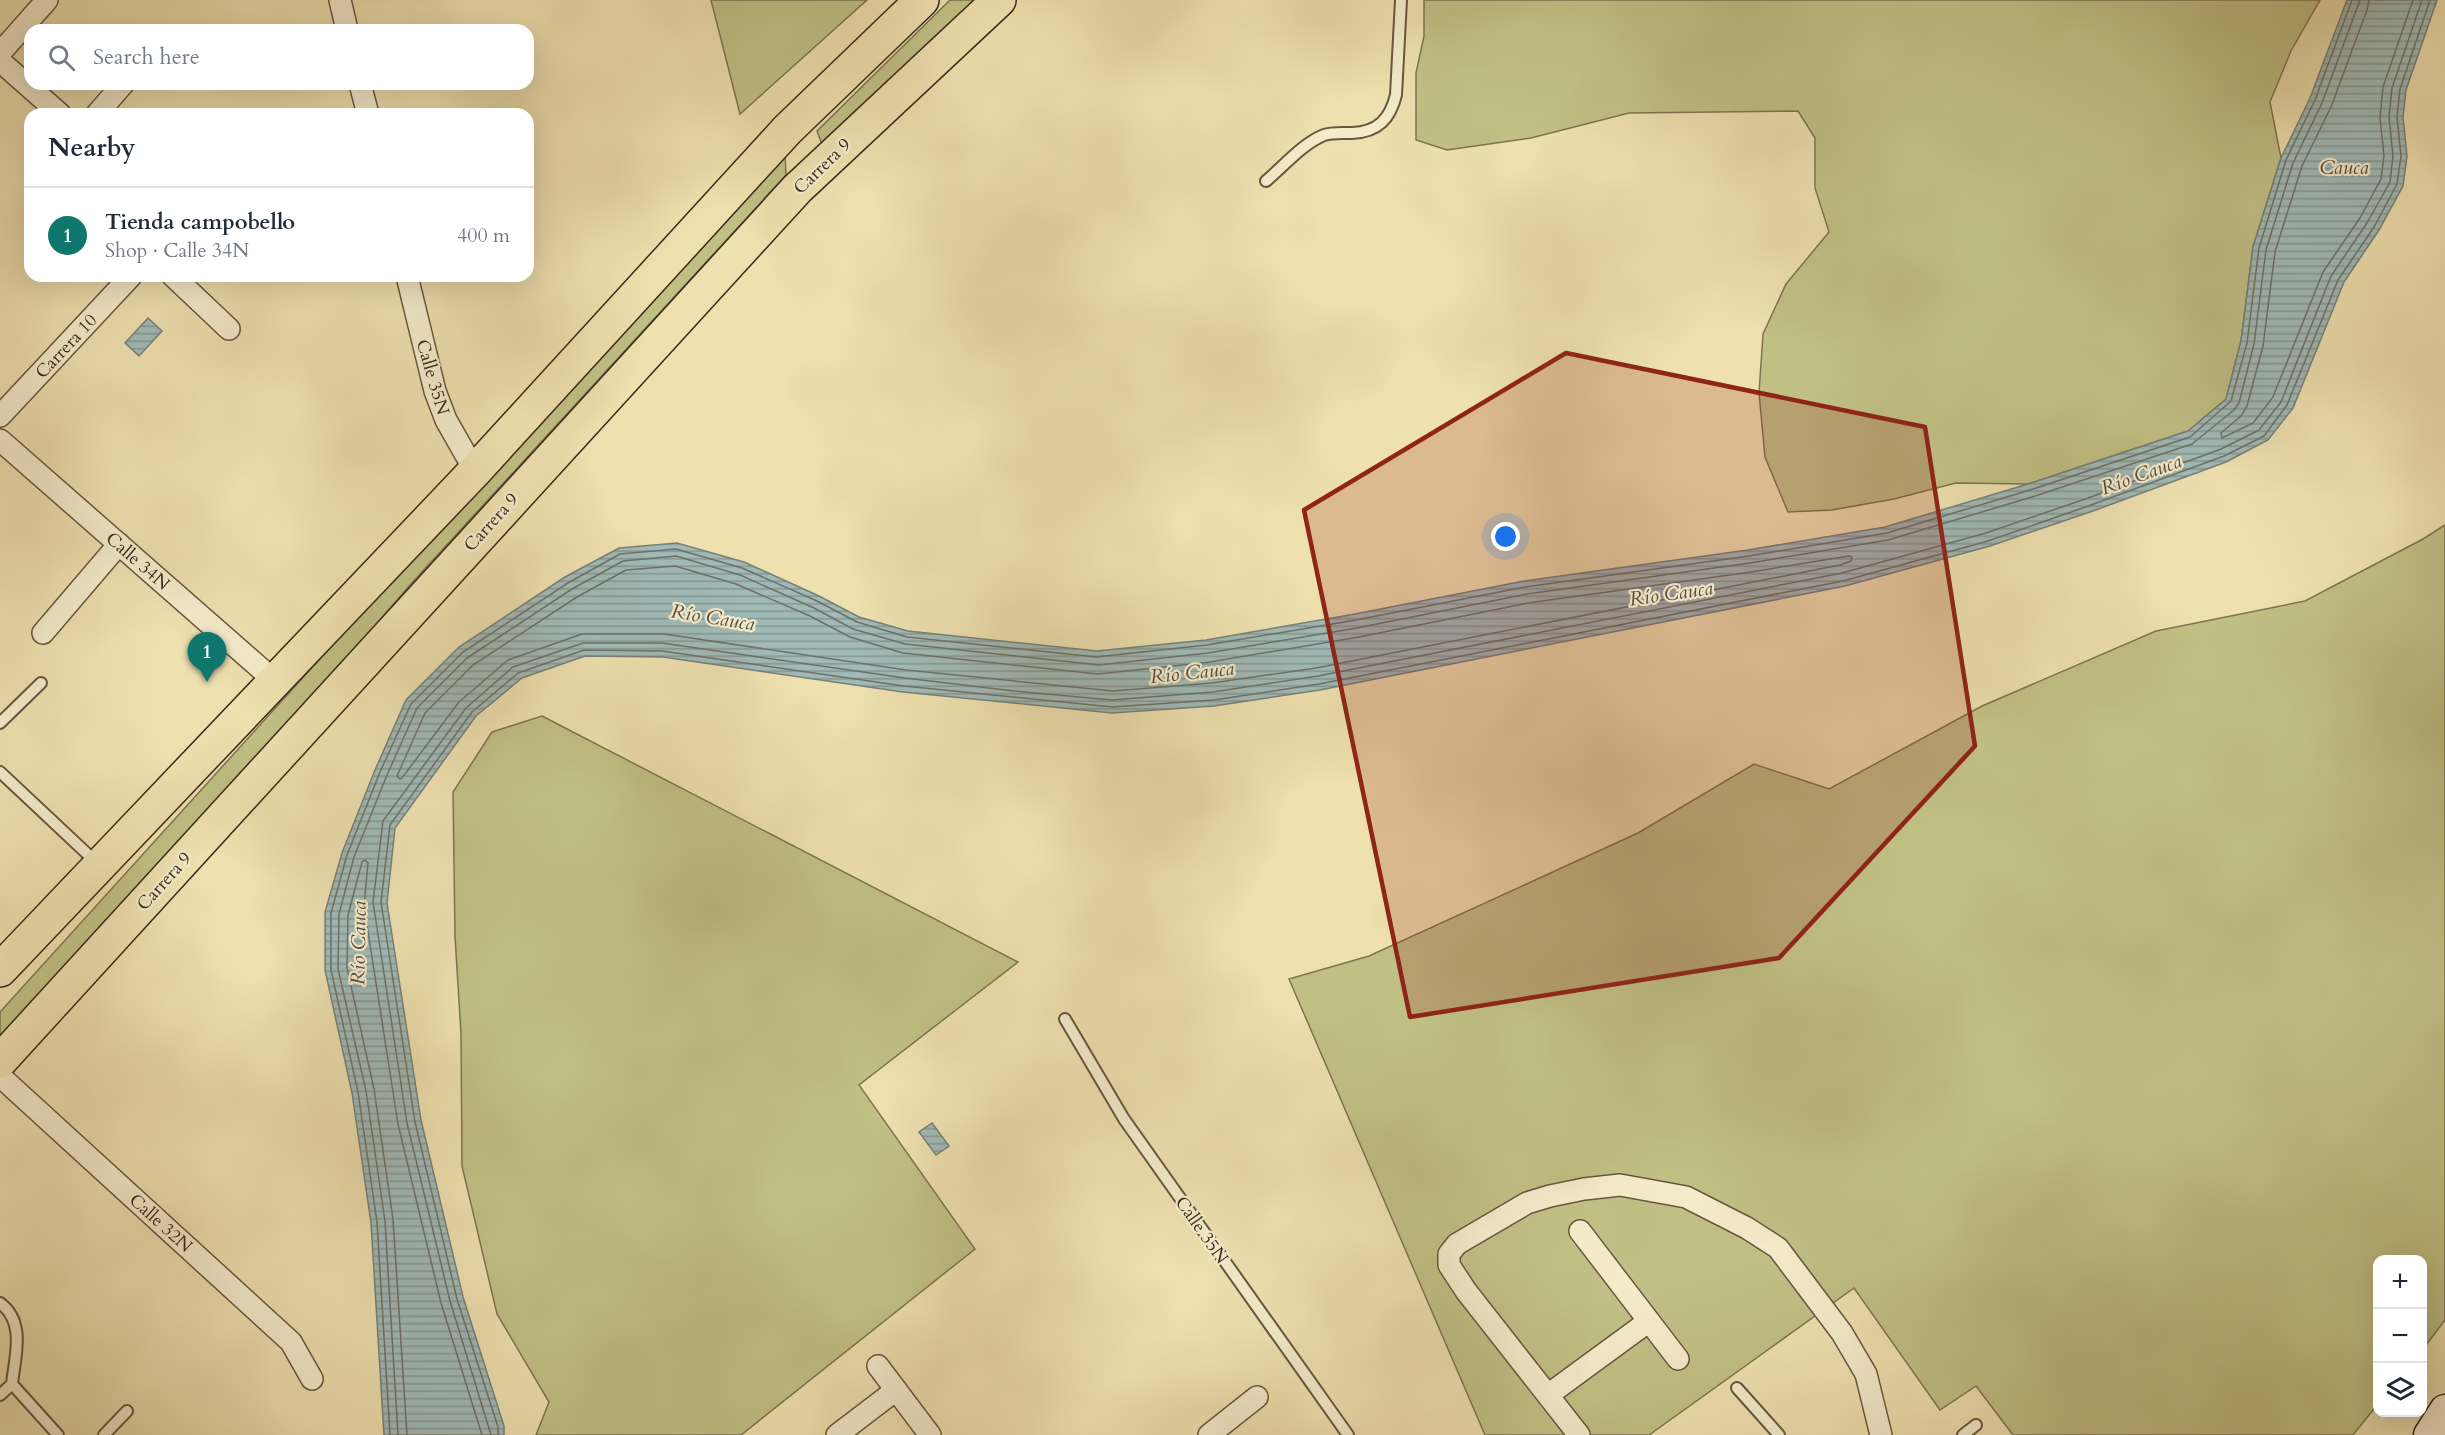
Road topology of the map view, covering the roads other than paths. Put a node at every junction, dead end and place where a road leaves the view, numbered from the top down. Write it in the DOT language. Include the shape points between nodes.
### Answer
graph roads {
  1 [pos="47,0"];
  2 [pos="340,0"];
  3 [pos="922,0"];
  4 [pos="999,0"];
  5 [pos="1401,0"];
  6 [pos="26,24"];
  7 [pos="346,24"];
  8 [pos="24,26"];
  9 [pos="0,53"];
  10 [pos="0,61"];
  11 [pos="24,82"];
  12 [pos="33,90"];
  13 [pos="118,90"];
  14 [pos="362,90"];
  15 [pos="53,108"];
  16 [pos="102,108"];
  17 [pos="366,108"];
  18 [pos="787,130"];
  19 [pos="1266,181"];
  20 [pos="797,189"];
  21 [pos="125,282"];
  22 [pos="179,282"];
  23 [pos="408,282"];
  24 [pos="229,329"];
  25 [pos="0,416"];
  26 [pos="0,440"];
  27 [pos="475,471"];
  28 [pos="119,544"];
  29 [pos="43,633"];
  30 [pos="276,682"];
  31 [pos="41,683"];
  32 [pos="0,723"];
  33 [pos="0,772"];
  34 [pos="100,865"];
  35 [pos="0,970"];
  36 [pos="1065,1019"];
  37 [pos="0,1061"];
  38 [pos="0,1076"];
  39 [pos="1580,1231"];
  40 [pos="0,1303"];
  41 [pos="1649,1321"];
  42 [pos="1678,1359"];
  43 [pos="878,1366"];
  44 [pos="312,1379"];
  45 [pos="12,1384"];
  46 [pos="1737,1388"];
  47 [pos="896,1390"];
  48 [pos="0,1395"];
  49 [pos="1548,1395"];
  50 [pos="1257,1397"];
  51 [pos="2445,1410"];
  52 [pos="127,1411"];
  53 [pos="1976,1425"];
  54 [pos="58,1435"];
  55 [pos="104,1435"];
  56 [pos="837,1435"];
  57 [pos="930,1435"];
  58 [pos="1209,1435"];
  59 [pos="1347,1435"];
  60 [pos="1579,1435"];
  61 [pos="1779,1435"];
  62 [pos="1881,1435"];
  63 [pos="1964,1435"];
  64 [pos="2428,1435"];
  1 -- 6 [label="street"];
  2 -- 7 [label="street"];
  3 -- 18 [label="main road"];
  4 -- 20 [label="main road, Carrera 9"];
  5 -- 19 [label="lane" via="1396,95 1385,121 1358,133 1326,134"];
  8 -- 9 [label="street"];
  10 -- 11 [label="street"];
  12 -- 15 [label="street"];
  13 -- 16 [label="street"];
  14 -- 17 [label="street"];
  18 -- 20 [label="main road" via="799,137 802,150"];
  18 -- 27 [label="main road"];
  20 -- 37 [label="main road, Carrera 9"];
  21 -- 25 [label="street, Carrera 10"];
  22 -- 24 [label="street"];
  23 -- 27 [label="street, Calle 35N" via="435,391 446,420"];
  26 -- 28 [label="street, Calle 34N"];
  27 -- 30 [label="main road"];
  28 -- 29 [label="street"];
  28 -- 30 [label="street, Calle 34N"];
  30 -- 34 [label="main road"];
  31 -- 32 [label="lane"];
  33 -- 34 [label="lane"];
  34 -- 35 [label="main road"];
  36 -- 59 [label="lane, Calle 35N" via="1124,1119"];
  38 -- 44 [label="street, Calle 32N" via="291,1342"];
  39 -- 41 [label="street"];
  40 -- 45 [label="lane" via="18,1328"];
  41 -- 42 [label="street"];
  41 -- 49 [label="street"];
  43 -- 47 [label="street"];
  45 -- 48 [label="lane"];
  45 -- 54 [label="lane"];
  46 -- 61 [label="lane"];
  47 -- 56 [label="street"];
  47 -- 57 [label="street"];
  49 -- 60 [label="street"];
  49 -- 62 [label="street" via="1466,1291 1449,1265 1449,1254 1457,1244 1527,1203 1620,1185 1686,1197 1778,1248 1842,1333 1866,1374"];
  50 -- 58 [label="street"];
  51 -- 64 [label="main road"];
  52 -- 55 [label="lane"];
  53 -- 63 [label="lane"];
}
